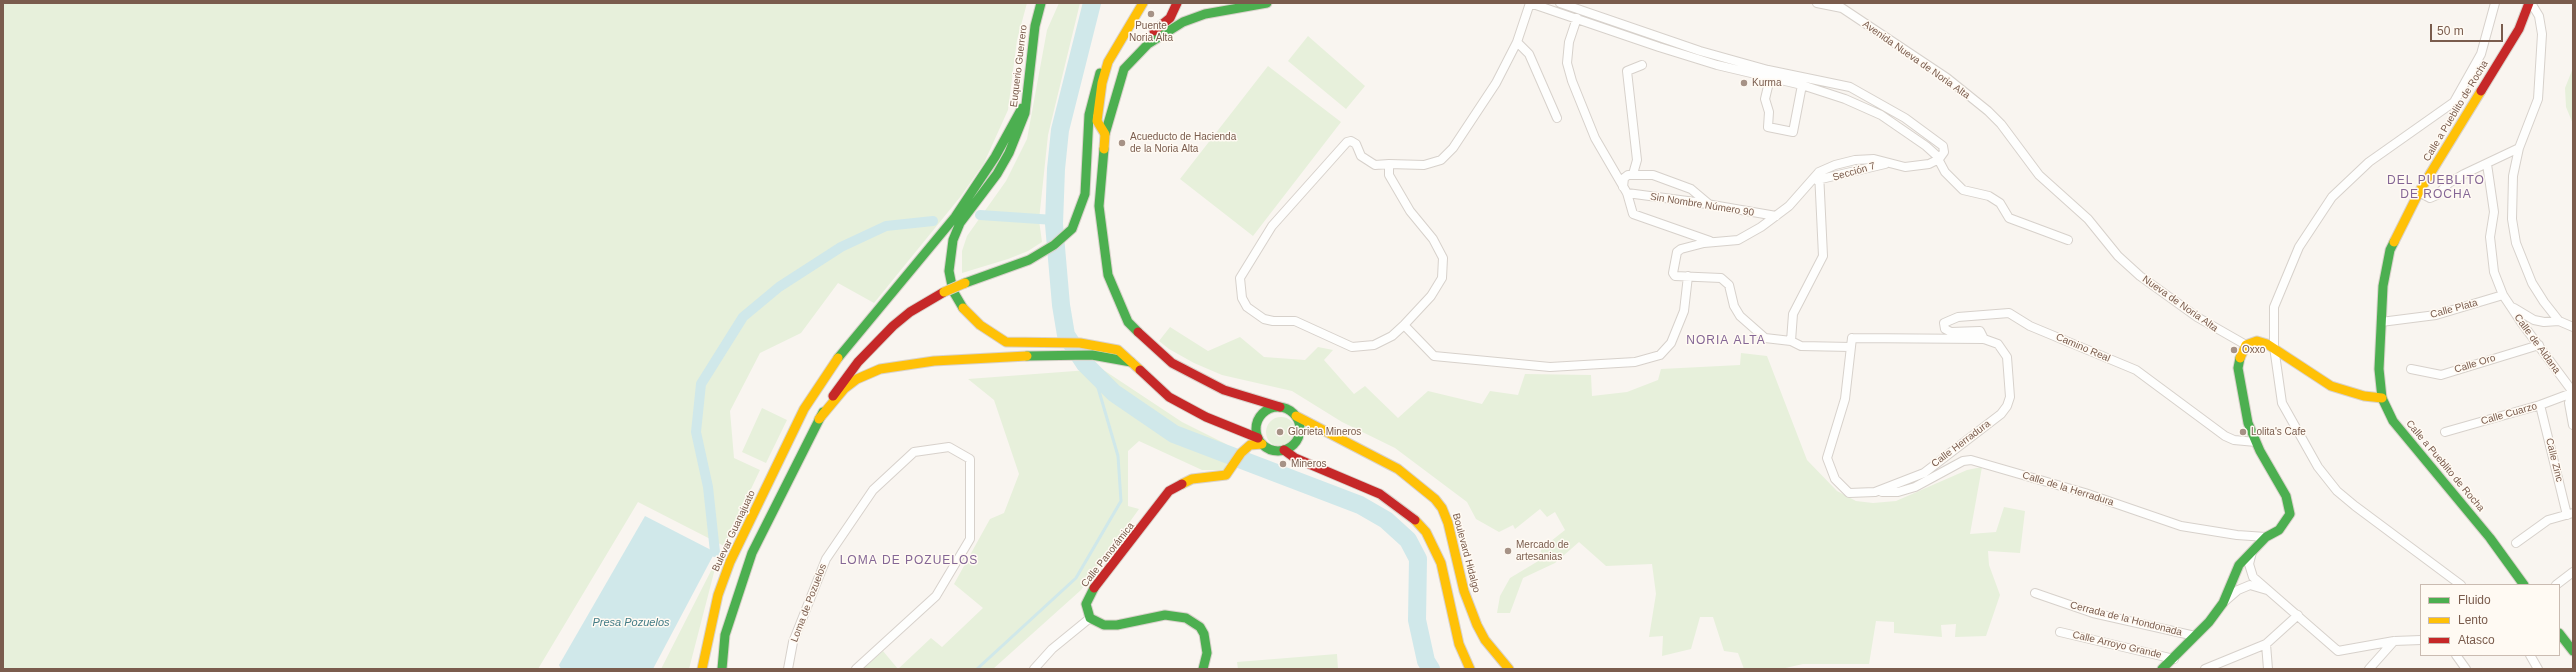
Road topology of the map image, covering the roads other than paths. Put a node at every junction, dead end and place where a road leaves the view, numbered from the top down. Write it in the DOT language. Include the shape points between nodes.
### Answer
graph roads {
  1 [pos="1041,3"];
  2 [pos="1045,3"];
  3 [pos="1144,3"];
  4 [pos="1177,3"];
  5 [pos="1267,3"];
  6 [pos="1530,3"];
  7 [pos="1560,3"];
  8 [pos="1817,3"];
  9 [pos="2495,3"];
  10 [pos="2530,3"];
  11 [pos="1577,18"];
  12 [pos="1036,21"];
  13 [pos="1119,41"];
  14 [pos="1517,42"];
  15 [pos="1642,65"];
  16 [pos="1770,78"];
  17 [pos="1118,84"];
  18 [pos="1802,85"];
  19 [pos="1027,91"];
  20 [pos="1557,118"];
  21 [pos="1105,134"];
  22 [pos="2519,148"];
  23 [pos="1939,158"];
  24 [pos="1389,164"];
  25 [pos="1888,164"];
  26 [pos="2487,164"];
  27 [pos="1633,174"];
  28 [pos="1818,178"];
  29 [pos="1625,190"];
  30 [pos="2419,192"];
  31 [pos="1712,207"];
  32 [pos="1776,216"];
  33 [pos="2068,240"];
  34 [pos="1713,242"];
  35 [pos="2118,256"];
  36 [pos="1688,276"];
  37 [pos="2503,295"];
  38 [pos="2512,307"];
  39 [pos="2559,321"];
  40 [pos="2381,322"];
  41 [pos="1404,325"];
  42 [pos="2573,327"];
  43 [pos="1984,338"];
  44 [pos="1791,341"];
  45 [pos="2539,345"];
  46 [pos="2246,346"];
  47 [pos="1851,347"];
  48 [pos="2274,347"];
  49 [pos="1131,362"];
  50 [pos="2411,369"];
  51 [pos="2572,393"];
  52 [pos="2382,398"];
  53 [pos="2540,405"];
  54 [pos="1280,407"];
  55 [pos="1296,416"];
  56 [pos="819,419"];
  57 [pos="2573,425"];
  58 [pos="2445,432"];
  59 [pos="1260,441"];
  60 [pos="2256,442"];
  61 [pos="1284,450"];
  62 [pos="1875,492"];
  63 [pos="2570,514"];
  64 [pos="2266,537"];
  65 [pos="2516,543"];
  66 [pos="2252,551"];
  67 [pos="2573,572"];
  68 [pos="2460,584"];
  69 [pos="2523,584"];
  70 [pos="2557,584"];
  71 [pos="2267,590"];
  72 [pos="2035,593"];
  73 [pos="2223,603"];
  74 [pos="2298,615"];
  75 [pos="1090,618"];
  76 [pos="2060,632"];
  77 [pos="2560,633"];
  78 [pos="2195,636"];
  79 [pos="2420,640"];
  80 [pos="2394,641"];
  81 [pos="2266,644"];
  82 [pos="2573,651"];
  83 [pos="2457,656"];
  84 [pos="2531,656"];
  85 [pos="2174,659"];
  86 [pos="702,669"];
  87 [pos="722,669"];
  88 [pos="788,669"];
  89 [pos="856,669"];
  90 [pos="1034,669"];
  91 [pos="1203,669"];
  92 [pos="1470,669"];
  93 [pos="1509,669"];
  94 [pos="2162,669"];
  95 [pos="2205,669"];
  96 [pos="2268,669"];
  97 [pos="2370,669"];
  98 [pos="2466,669"];
  99 [pos="2538,669"];
  1 -- 12 [label="main road, Euquerio Guerrero"];
  2 -- 12 [label="main road"];
  3 -- 13 [label="main road"];
  4 -- 17 [label="main road" via="1170,18 1140,40 1121,60 1116,68"];
  5 -- 17 [label="main road" via="1223,9 1183,22 1162,33 1124,68"];
  6 -- 11 [label="street"];
  6 -- 14 [label="street"];
  7 -- 23 [label="street" via="1706,52 1772,71 1850,87 1905,118 1934,138 1944,146 1944,152"];
  8 -- 35 [label="street, Avenida Nueva de Noria Alta" via="1842,8 1947,78 1988,111 2001,124 2039,175 2088,220"];
  9 -- 48 [label="street" via="2481,54 2454,102 2369,162 2332,197 2299,247 2274,308"];
  10 -- 22 [label="street" via="2539,16 2542,34 2538,99"];
  10 -- 30 [label="main road, Calle a Pueblito de Rocha" via="2519,28"];
  11 -- 16 [label="street" via="1659,47"];
  11 -- 29 [label="street" via="1570,42 1568,63 1572,81 1595,138"];
  12 -- 19 [label="main road, Euquerio Guerrero"];
  13 -- 21 [label="main road" via="1108,62 1102,83 1097,121"];
  13 -- 56 [label="main road, bridge" via="1098,77 1093,94 1089,114 1085,194 1075,224 1048,250 1008,269 944,292 910,312 872,347 843,381"];
  14 -- 20 [label="street" via="1529,54"];
  14 -- 24 [label="street" via="1496,84 1453,148 1441,160 1424,165"];
  15 -- 27 [label="street" via="1627,71 1637,160"];
  16 -- 18 [label="street"];
  16 -- 18 [label="street" via="1765,99 1769,112 1768,127 1793,132"];
  17 -- 21 [label="main road"];
  18 -- 23 [label="street" via="1845,99 1881,115"];
  19 -- 49 [label="main road, Euquerio Guerrero" via="1025,113 1009,153 997,174 960,223 953,240 949,271 953,291 958,302 993,335 1006,342 1080,343 1118,350"];
  19 -- 86 [label="main road, Bulevar Guanajuato" via="1020,113 980,181 955,216 840,355 804,410 730,562 718,595"];
  21 -- 54 [label="main road" via="1099,206 1108,275 1128,322 1155,350 1172,363 1224,390"];
  22 -- 26 [label="street"];
  22 -- 39 [label="street" via="2513,176 2512,219 2516,243 2532,283"];
  23 -- 25 [label="street, Sección 7" via="1929,164 1917,166"];
  23 -- 33 [label="street" via="1945,172 1963,190 1989,196 2000,203 2009,218"];
  24 -- 41 [label="street" via="1389,175 1443,258 1442,278 1431,296"];
  24 -- 41 [label="street" via="1370,164 1361,156 1356,144 1347,142 1272,226 1240,278 1242,298 1247,307 1264,319 1295,321 1352,347 1374,345 1392,336"];
  25 -- 28 [label="street, Sección 7" via="1872,165"];
  25 -- 28 [label="street, Sección 7" via="1874,159 1855,160"];
  26 -- 30 [label="street" via="2449,183 2430,198"];
  26 -- 37 [label="street, Calle de Aldana" via="2494,212 2490,252"];
  27 -- 29 [label="street" via="1624,178"];
  27 -- 31 [label="street" via="1653,175 1691,190"];
  28 -- 32 [label="street"];
  28 -- 44 [label="street" via="1823,256 1793,314"];
  29 -- 31 [label="street, Sin Nombre Número 90"];
  29 -- 34 [label="street" via="1633,214"];
  30 -- 40 [label="main road, Calle a Pueblito de Rocha" via="2390,250 2385,268"];
  31 -- 32 [label="street, Sin Nombre Número 90"];
  32 -- 34 [label="street" via="1738,240"];
  34 -- 36 [label="street" via="1677,252 1673,273 1675,276"];
  35 -- 46 [label="street, Nueva de Noria Alta" via="2140,276 2197,317"];
  36 -- 41 [label="street" via="1684,311 1671,343 1660,355 1635,362 1550,367 1434,356"];
  36 -- 44 [label="street" via="1721,278 1729,285 1734,306 1740,316 1765,338"];
  37 -- 38 [label="street, Calle de Aldana"];
  37 -- 40 [label="street, Calle Plata" via="2436,315"];
  38 -- 39 [label="street, Calle de Aldana" via="2534,320"];
  38 -- 45 [label="street, Calle de Aldana"];
  39 -- 42 [label="street, Calle de Aldana"];
  40 -- 52 [label="main road, Calle a Pueblito de Rocha" via="2379,369"];
  43 -- 47 [label="street" via="1852,338"];
  43 -- 60 [label="street, Camino Real" via="1980,331 1951,332 1945,328 1944,323 1958,317 2009,313 2030,326 2136,370 2225,436 2234,440"];
  43 -- 62 [label="street, Calle Herradura" via="1998,344 2007,357 2010,397 2002,414 1924,473"];
  44 -- 47 [label="street" via="1801,346"];
  45 -- 50 [label="street, Calle Oro" via="2441,375"];
  45 -- 51 [label="street, Calle de Aldana"];
  46 -- 48 [label="main road" via="2257,341"];
  46 -- 60 [label="main road" via="2241,352 2238,368 2242,398"];
  47 -- 62 [label="street, Calle Herradura" via="1845,399 1827,458 1835,479 1849,492"];
  48 -- 52 [label="main road" via="2331,386 2364,396"];
  48 -- 68 [label="street" via="2282,404 2318,467 2337,491"];
  49 -- 56 [label="main road" via="1092,354 1065,354 934,361 880,369 844,389"];
  49 -- 59 [label="main road" via="1169,397"];
  51 -- 53 [label="street, Calle Cuarzo"];
  51 -- 57 [label="street" via="2569,403"];
  52 -- 69 [label="main road, Calle a Pueblito de Rocha" via="2401,433 2473,517"];
  53 -- 58 [label="street, Calle Cuarzo"];
  53 -- 63 [label="street, Calle Zinc"];
  54 -- 55 [label="main road" via="1286,408"];
  54 -- 59 [label="main road" via="1273,407 1262,414 1256,426"];
  55 -- 61 [label="main road" via="1299,433 1294,444"];
  55 -- 93 [label="main road, Boulevard Hidalgo" via="1398,469 1442,508 1464,591 1477,625 1485,640"];
  56 -- 87 [label="main road" via="752,553 725,636"];
  59 -- 61 [label="main road" via="1272,450"];
  59 -- 75 [label="main road, Calle Panorámica" via="1250,444 1226,475 1192,479 1169,491 1089,596 1086,604"];
  60 -- 64 [label="main road" via="2290,505 2290,514 2286,522 2279,530"];
  61 -- 92 [label="main road" via="1295,458 1380,494 1417,521 1426,532 1440,562 1459,644"];
  62 -- 64 [label="street, Calle de la Herradura" via="1898,492 1970,460 2085,493 2181,526"];
  63 -- 65 [label="street" via="2548,520"];
  64 -- 66 [label="main road"];
  66 -- 71 [label="street" via="2250,572"];
  66 -- 73 [label="main road" via="2239,565"];
  67 -- 70 [label="street"];
  71 -- 73 [label="street" via="2250,585 2238,590"];
  71 -- 74 [label="street"];
  72 -- 78 [label="street, Cerrada de la Hondonada" via="2093,613"];
  73 -- 78 [label="main road"];
  74 -- 80 [label="street" via="2338,650"];
  74 -- 81 [label="street"];
  75 -- 90 [label="street" via="1052,649"];
  75 -- 91 [label="main road" via="1104,625 1117,625 1165,614 1186,618 1200,627 1204,634 1207,653"];
  76 -- 85 [label="street, Calle Arroyo Grande"];
  77 -- 82 [label="main road"];
  78 -- 85 [label="main road"];
  79 -- 80 [label="street"];
  80 -- 97 [label="street"];
  81 -- 95 [label="street"];
  81 -- 96 [label="street"];
  83 -- 98 [label="street"];
  84 -- 99 [label="street"];
  85 -- 94 [label="main road"];
  88 -- 89 [label="street, Loma de Pozuelos" via="793,642 826,559 873,490 914,452 949,447 970,459 970,539 936,596"];
}
